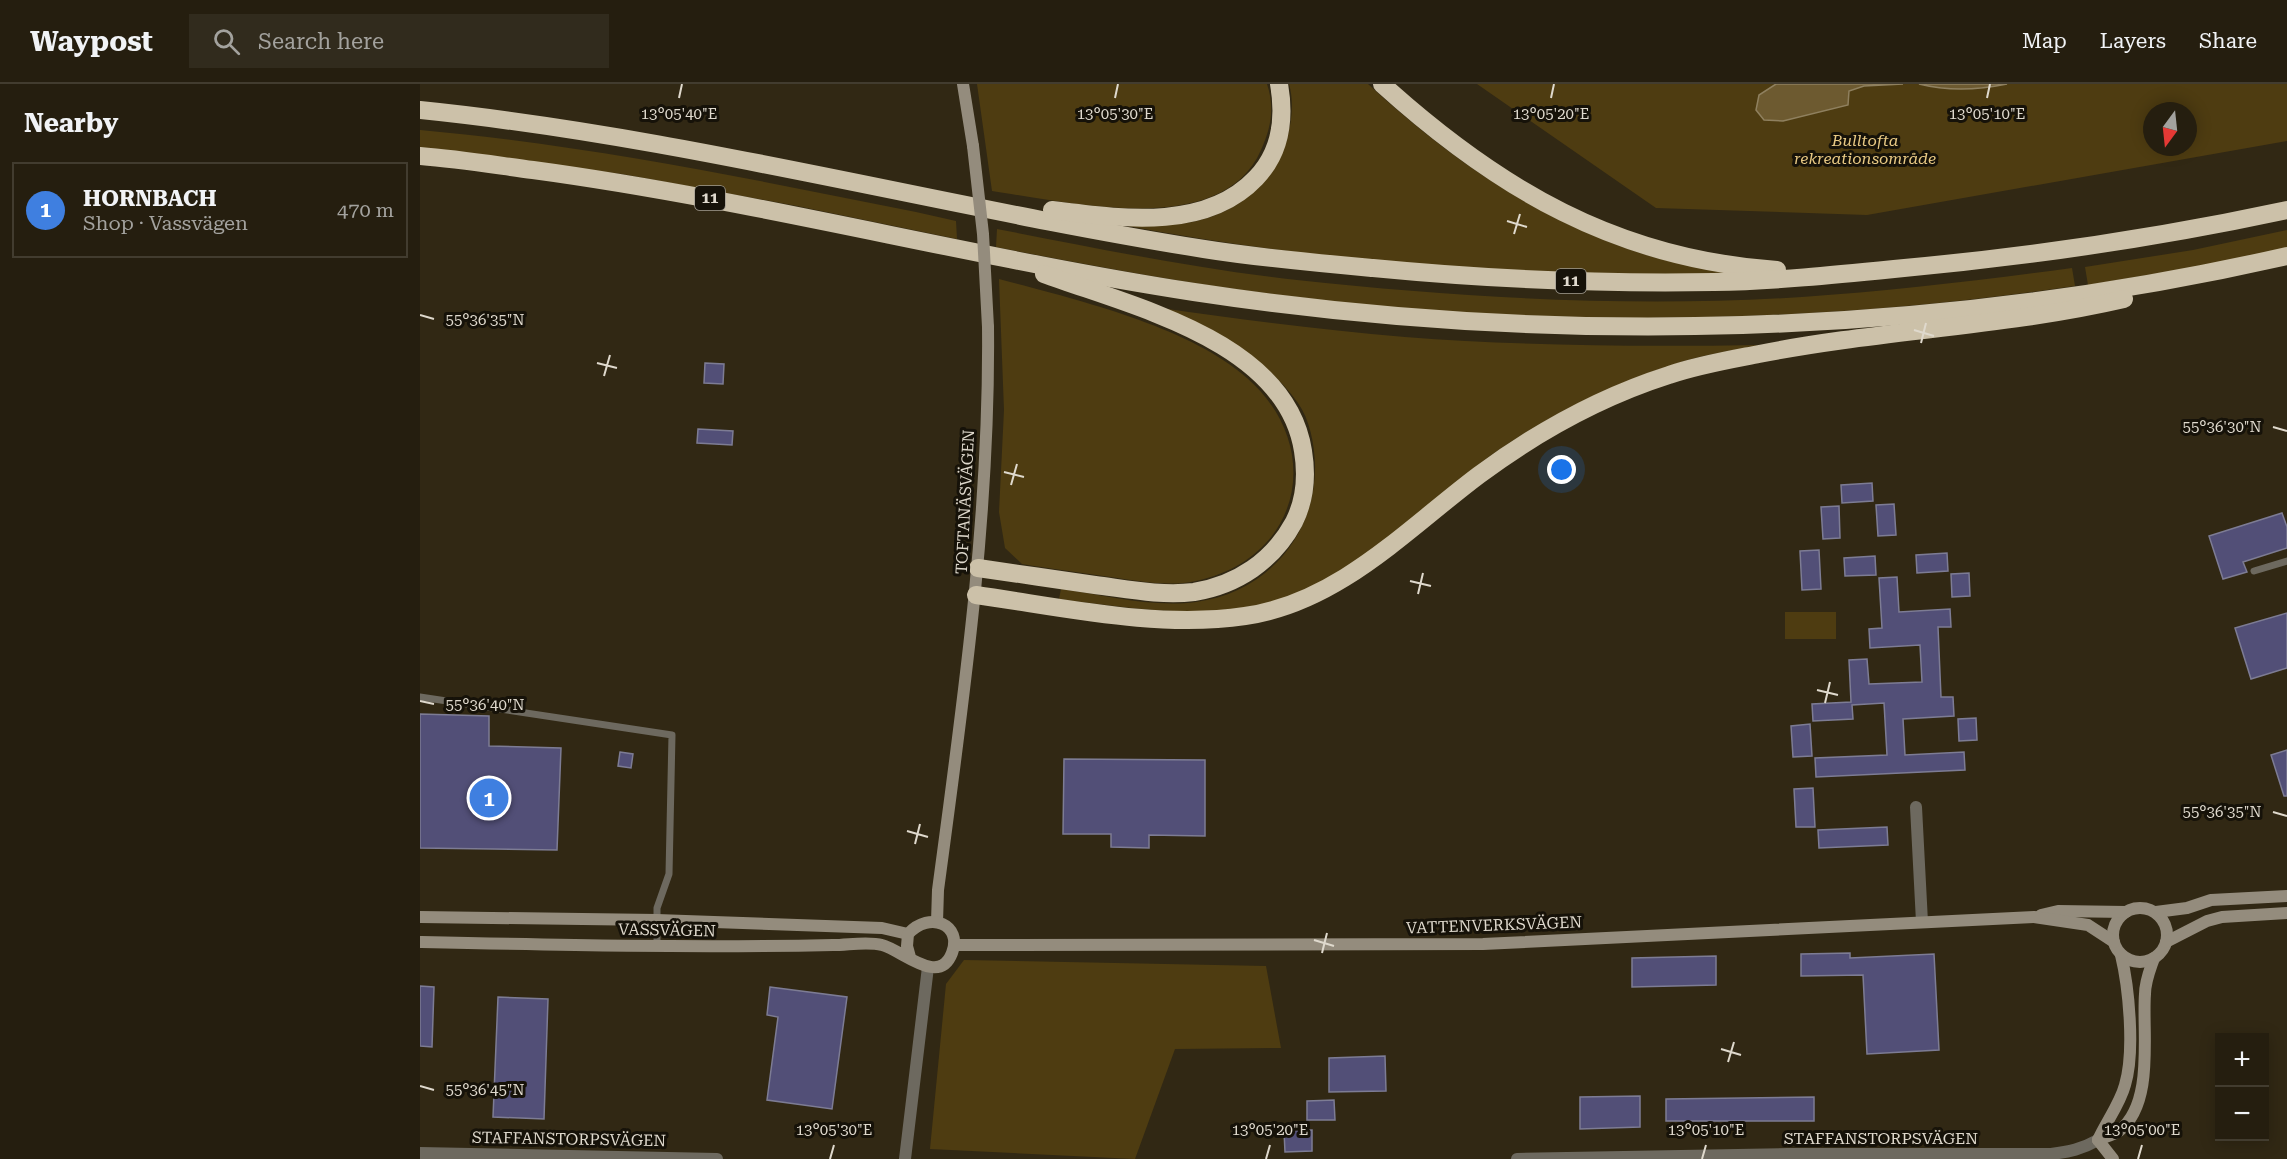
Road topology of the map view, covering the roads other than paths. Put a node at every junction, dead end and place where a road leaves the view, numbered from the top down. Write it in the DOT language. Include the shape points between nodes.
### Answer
graph roads {
  1 [pos="963,84"];
  2 [pos="1279,84"];
  3 [pos="1382,84"];
  4 [pos="420,110"];
  5 [pos="420,156"];
  6 [pos="858,182"];
  7 [pos="2287,210"];
  8 [pos="2287,256"];
  9 [pos="997,257"];
  10 [pos="1925,266"];
  11 [pos="2209,273"];
  12 [pos="2287,561"];
  13 [pos="978,568"];
  14 [pos="2254,571"];
  15 [pos="976,595"];
  16 [pos="420,696"];
  17 [pos="1916,807"];
  18 [pos="2287,896"];
  19 [pos="2126,912"];
  20 [pos="2156,912"];
  21 [pos="2287,913"];
  22 [pos="420,917"];
  23 [pos="2034,917"];
  24 [pos="657,920"];
  25 [pos="937,922"];
  26 [pos="1922,922"];
  27 [pos="908,934"];
  28 [pos="420,942"];
  29 [pos="2114,942"];
  30 [pos="2166,942"];
  31 [pos="954,945"];
  32 [pos="657,947"];
  33 [pos="2121,955"];
  34 [pos="910,957"];
  35 [pos="2154,958"];
  36 [pos="928,968"];
  37 [pos="2098,1140"];
  38 [pos="420,1153"];
  39 [pos="1842,1157"];
  40 [pos="717,1159"];
  41 [pos="905,1159"];
  42 [pos="1517,1159"];
  43 [pos="2113,1159"];
  1 -- 13 [label="street, TOFTANÄSVÄGEN, bridge" via="984,244 988,327"];
  2 -- 6 [label="highway" via="1282,119 1272,158 1248,187 1233,198 1195,213 1150,217 1094,215"];
  3 -- 10 [label="highway" via="1462,150 1512,185 1578,221 1625,240 1694,259 1765,269 1826,271"];
  4 -- 6 [label="highway, 11" via="548,125"];
  5 -- 9 [label="highway, 11" via="622,182"];
  6 -- 10 [label="highway, 11" via="1206,250 1431,273 1543,280 1716,282"];
  7 -- 10 [label="highway, 11" via="2105,245"];
  8 -- 11 [label="highway, 11"];
  9 -- 11 [label="highway, 11" via="1194,292 1327,309 1438,319 1629,327 1899,315 2125,288"];
  9 -- 13 [label="highway" via="1168,319 1236,355 1268,381 1287,404 1302,445 1305,480 1297,516 1288,534 1257,566 1235,581 1214,587 1165,593"];
  11 -- 15 [label="highway" via="2063,312 1784,348 1709,363 1649,382 1551,426 1486,470 1352,573 1315,594 1268,612 1173,619"];
  12 -- 14 [label="lane"];
  13 -- 15 [label="street, TOFTANÄSVÄGEN"];
  15 -- 25 [label="street, TOFTANÄSVÄGEN"];
  16 -- 24 [label="lane" via="672,735 669,874 657,908"];
  17 -- 26 [label="street"];
  18 -- 20 [label="street" via="2211,900"];
  19 -- 20 [label="street" via="2141,908"];
  19 -- 23 [label="street, VATTENVERKSVÄGEN" via="2058,910"];
  19 -- 29 [label="street" via="2117,920"];
  20 -- 30 [label="street" via="2164,922"];
  21 -- 30 [label="street" via="2222,917"];
  22 -- 24 [label="street, VASSVÄGEN"];
  23 -- 26 [label="street, VATTENVERKSVÄGEN"];
  23 -- 29 [label="street, VATTENVERKSVÄGEN" via="2088,925"];
  24 -- 27 [label="street, VASSVÄGEN" via="882,928"];
  24 -- 32 [label="lane"];
  25 -- 27 [label="street" via="920,923"];
  25 -- 31 [label="street" via="951,932"];
  26 -- 31 [label="street, VATTENVERKSVÄGEN" via="1483,944"];
  27 -- 34 [label="street"];
  28 -- 32 [label="street, VASSVÄGEN"];
  29 -- 33 [label="street"];
  30 -- 35 [label="street"];
  31 -- 36 [label="street" via="947,961"];
  32 -- 34 [label="street, VASSVÄGEN" via="881,944"];
  33 -- 35 [label="street" via="2138,962"];
  33 -- 37 [label="street" via="2127,986 2128,1072 2120,1098"];
  34 -- 36 [label="street"];
  35 -- 37 [label="street" via="2145,985 2145,1066 2140,1093 2126,1124"];
  36 -- 41 [label="street"];
  37 -- 39 [label="street, STAFFANSTORPSVÄGEN" via="2071,1152 2051,1154"];
  37 -- 43 [label="street"];
  38 -- 40 [label="street, STAFFANSTORPSVÄGEN"];
  39 -- 42 [label="street, STAFFANSTORPSVÄGEN"];
}
